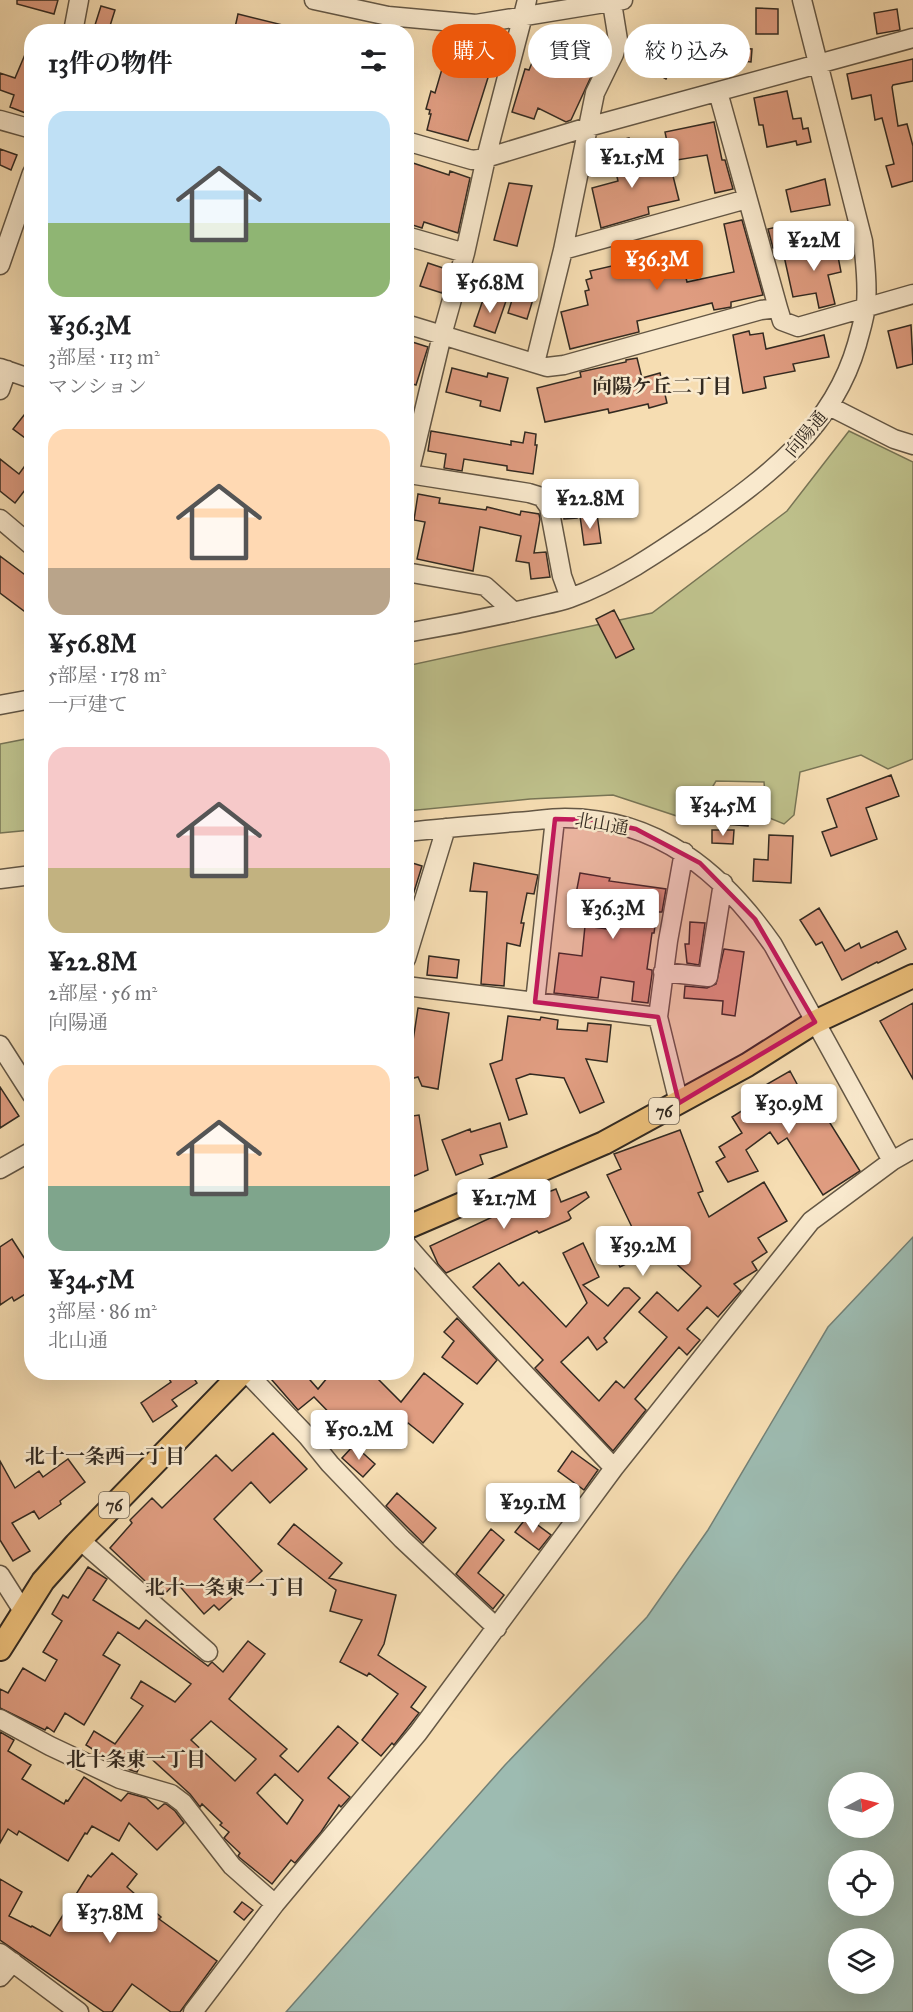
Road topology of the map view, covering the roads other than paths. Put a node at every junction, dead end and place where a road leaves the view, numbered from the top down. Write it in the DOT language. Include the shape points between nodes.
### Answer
graph roads {
  1 [pos="79,0"];
  2 [pos="314,0"];
  3 [pos="802,0"];
  4 [pos="617,1"];
  5 [pos="524,9"];
  6 [pos="74,24"];
  7 [pos="913,38"];
  8 [pos="818,65"];
  9 [pos="718,92"];
  10 [pos="0,120"];
  11 [pos="24,127"];
  12 [pos="588,127"];
  13 [pos="414,143"];
  14 [pos="486,158"];
  15 [pos="24,193"];
  16 [pos="747,199"];
  17 [pos="414,238"];
  18 [pos="3,244"];
  19 [pos="563,250"];
  20 [pos="465,254"];
  21 [pos="0,265"];
  22 [pos="913,294"];
  23 [pos="866,307"];
  24 [pos="778,308"];
  25 [pos="414,326"];
  26 [pos="442,335"];
  27 [pos="535,363"];
  28 [pos="3,369"];
  29 [pos="24,377"];
  30 [pos="0,390"];
  31 [pos="830,406"];
  32 [pos="913,445"];
  33 [pos="414,449"];
  34 [pos="414,475"];
  35 [pos="0,519"];
  36 [pos="24,539"];
  37 [pos="414,573"];
  38 [pos="570,598"];
  39 [pos="513,612"];
  40 [pos="414,632"];
  41 [pos="24,700"];
  42 [pos="0,705"];
  43 [pos="555,819"];
  44 [pos="446,828"];
  45 [pos="414,831"];
  46 [pos="684,852"];
  47 [pos="24,876"];
  48 [pos="0,879"];
  49 [pos="723,884"];
  50 [pos="414,934"];
  51 [pos="663,972"];
  52 [pos="913,976"];
  53 [pos="414,987"];
  54 [pos="535,1002"];
  55 [pos="658,1017"];
  56 [pos="815,1022"];
  57 [pos="0,1045"];
  58 [pos="24,1082"];
  59 [pos="679,1103"];
  60 [pos="913,1149"];
  61 [pos="24,1156"];
  62 [pos="892,1161"];
  63 [pos="0,1169"];
  64 [pos="414,1225"];
  65 [pos="414,1253"];
  66 [pos="237,1380"];
  67 [pos="253,1380"];
  68 [pos="614,1468"];
  69 [pos="80,1540"];
  70 [pos="0,1575"];
  71 [pos="24,1611"];
  72 [pos="497,1628"];
  73 [pos="0,1649"];
  74 [pos="208,1652"];
  75 [pos="0,1719"];
  76 [pos="275,1904"];
  77 [pos="6,1957"];
  78 [pos="0,1977"];
  79 [pos="79,2012"];
  80 [pos="193,2012"];
  1 -- 6 [label="street"];
  2 -- 5 [label="street" via="388,16 476,24"];
  3 -- 8 [label="street, 向陽通"];
  4 -- 5 [label="street"];
  4 -- 12 [label="street" via="615,54 595,93"];
  5 -- 14 [label="street"];
  7 -- 8 [label="street"];
  8 -- 9 [label="street"];
  8 -- 23 [label="street, 向陽通" via="863,241"];
  9 -- 12 [label="street"];
  9 -- 16 [label="street"];
  10 -- 11 [label="street"];
  12 -- 14 [label="street"];
  12 -- 19 [label="street"];
  13 -- 14 [label="street" via="472,160"];
  14 -- 20 [label="street"];
  15 -- 18 [label="street"];
  16 -- 19 [label="street"];
  16 -- 24 [label="street"];
  17 -- 20 [label="street"];
  18 -- 21 [label="street"];
  19 -- 27 [label="street"];
  20 -- 26 [label="street"];
  22 -- 23 [label="street"];
  23 -- 24 [label="street" via="798,327 782,321"];
  23 -- 31 [label="street, 向陽通" via="853,357"];
  24 -- 27 [label="street" via="564,365 547,367"];
  25 -- 26 [label="street"];
  26 -- 27 [label="street"];
  26 -- 33 [label="street"];
  28 -- 29 [label="street"];
  28 -- 30 [label="street"];
  31 -- 32 [label="street" via="894,440"];
  31 -- 38 [label="street, 向陽通" via="786,459 725,507 644,563"];
  34 -- 38 [label="street" via="542,497 549,507"];
  35 -- 36 [label="street"];
  37 -- 39 [label="street" via="485,586"];
  38 -- 39 [label="street, 向陽通"];
  39 -- 40 [label="street, 向陽通"];
  41 -- 42 [label="street"];
  43 -- 44 [label="street, 北山通"];
  43 -- 46 [label="street, 北山通" via="613,823 636,829"];
  43 -- 54 [label="street"];
  44 -- 45 [label="street, 北山通"];
  44 -- 50 [label="street"];
  46 -- 49 [label="street, 北山通"];
  46 -- 51 [label="street"];
  47 -- 48 [label="street"];
  49 -- 51 [label="street" via="708,977"];
  49 -- 56 [label="street, 北山通" via="773,945"];
  51 -- 55 [label="street"];
  52 -- 56 [label="main road, 76"];
  53 -- 54 [label="street"];
  54 -- 55 [label="street"];
  55 -- 59 [label="street"];
  56 -- 59 [label="main road, 76"];
  56 -- 62 [label="street, 北山通"];
  57 -- 58 [label="street"];
  59 -- 64 [label="main road, 76" via="604,1143"];
  60 -- 62 [label="street"];
  61 -- 63 [label="street"];
  62 -- 68 [label="street" via="811,1221"];
  65 -- 68 [label="street"];
  66 -- 69 [label="main road, 76"];
  67 -- 72 [label="street" via="402,1539"];
  68 -- 72 [label="street"];
  69 -- 71 [label="main road, 76" via="43,1581"];
  69 -- 74 [label="street"];
  70 -- 71 [label="street"];
  71 -- 73 [label="main road, 76"];
  72 -- 76 [label="street" via="418,1733"];
  75 -- 76 [label="street" via="120,1779 171,1794 183,1803 232,1866"];
  76 -- 80 [label="street"];
  77 -- 78 [label="street"];
  77 -- 79 [label="street"];
}
